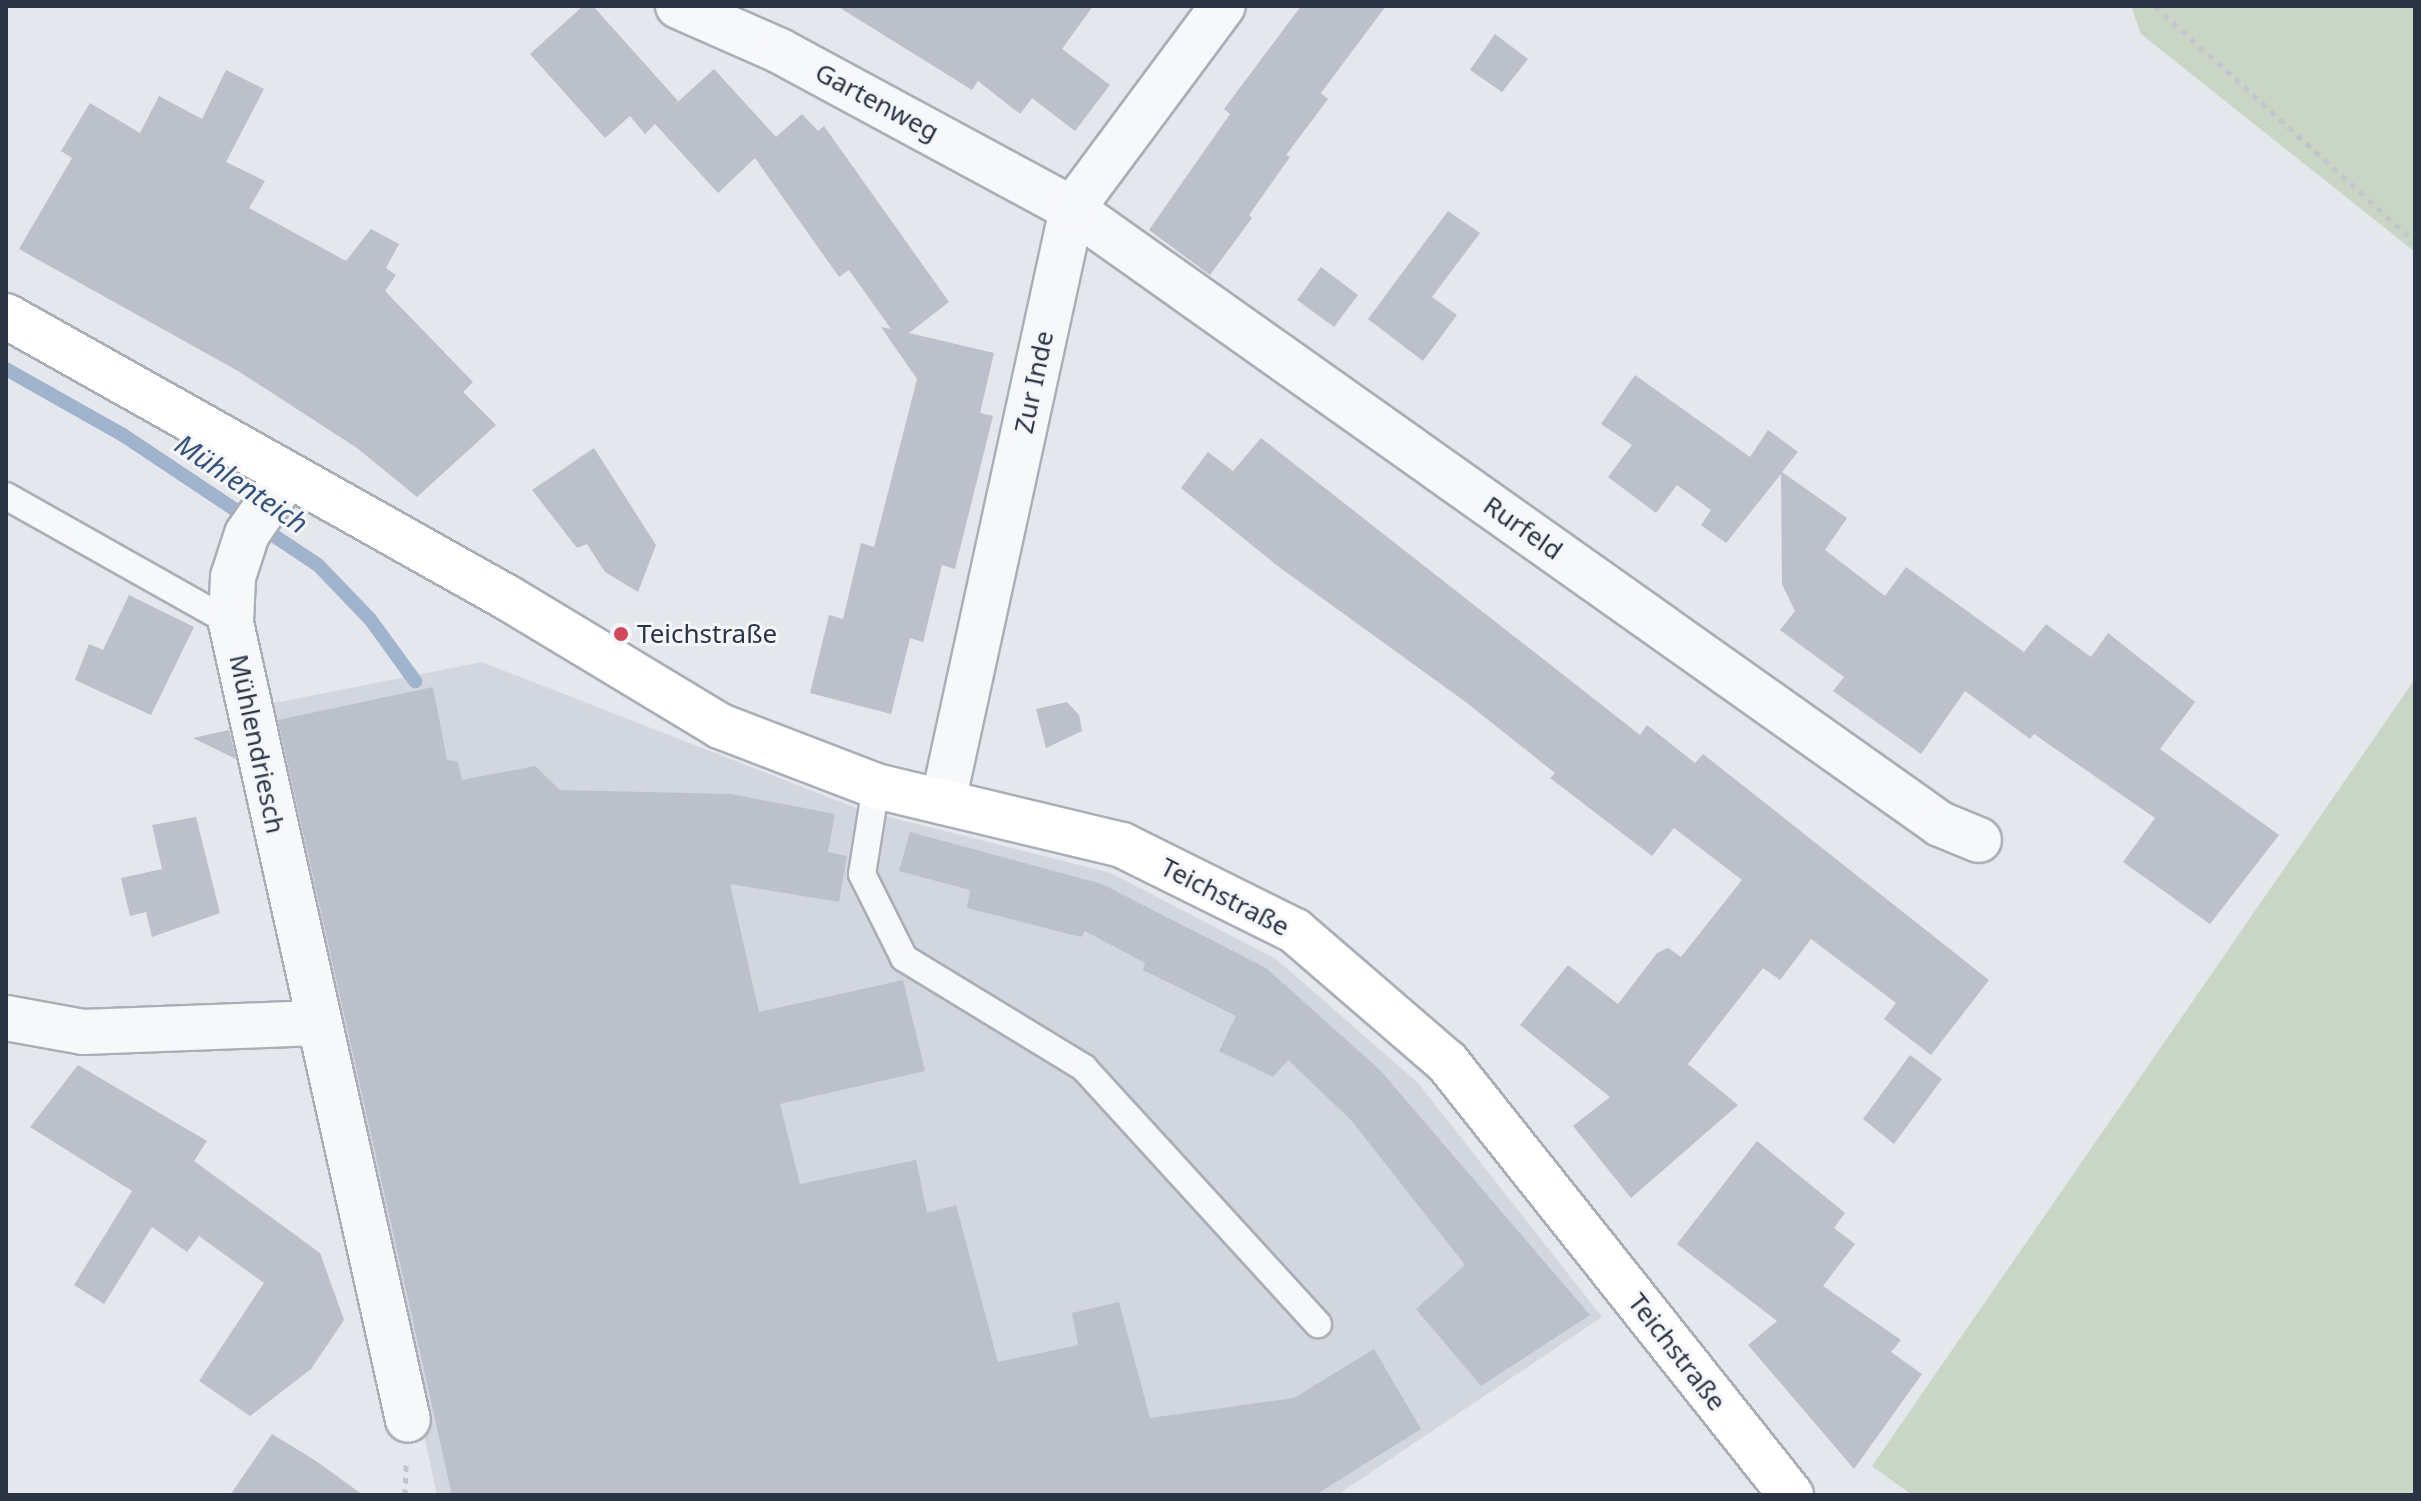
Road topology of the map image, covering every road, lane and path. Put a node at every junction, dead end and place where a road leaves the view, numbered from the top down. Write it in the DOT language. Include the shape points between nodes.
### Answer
graph roads {
  1 [pos="678,6"];
  2 [pos="1223,6"];
  3 [pos="2155,6"];
  4 [pos="1072,209"];
  5 [pos="2415,242"];
  6 [pos="6,316"];
  7 [pos="6,496"];
  8 [pos="267,506"];
  9 [pos="231,623"];
  10 [pos="876,786"];
  11 [pos="943,802"];
  12 [pos="1979,840"];
  13 [pos="6,1018"];
  14 [pos="318,1023"];
  15 [pos="1318,1324"];
  16 [pos="408,1420"];
  17 [pos="1791,1495"];
  1 -- 4 [label="street, Gartenweg" via="780,51"];
  2 -- 4 [label="street, Zur Inde"];
  3 -- 5 [label="path"];
  4 -- 11 [label="street, Zur Inde"];
  4 -- 12 [label="street, Rurfeld" via="1940,824"];
  6 -- 8 [label="main road, Teichstraße" via="141,387"];
  7 -- 9 [label="lane"];
  8 -- 9 [label="street, Mühlendriesch" via="233,577"];
  8 -- 10 [label="main road, Teichstraße" via="520,605 720,726"];
  9 -- 14 [label="street, Mühlendriesch"];
  10 -- 11 [label="main road, Teichstraße"];
  10 -- 15 [label="lane" via="862,874 904,958 1084,1068"];
  11 -- 17 [label="main road, Teichstraße" via="1122,845 1295,931 1447,1062"];
  13 -- 14 [label="street" via="83,1032"];
  14 -- 16 [label="street, Mühlendriesch"];
}
